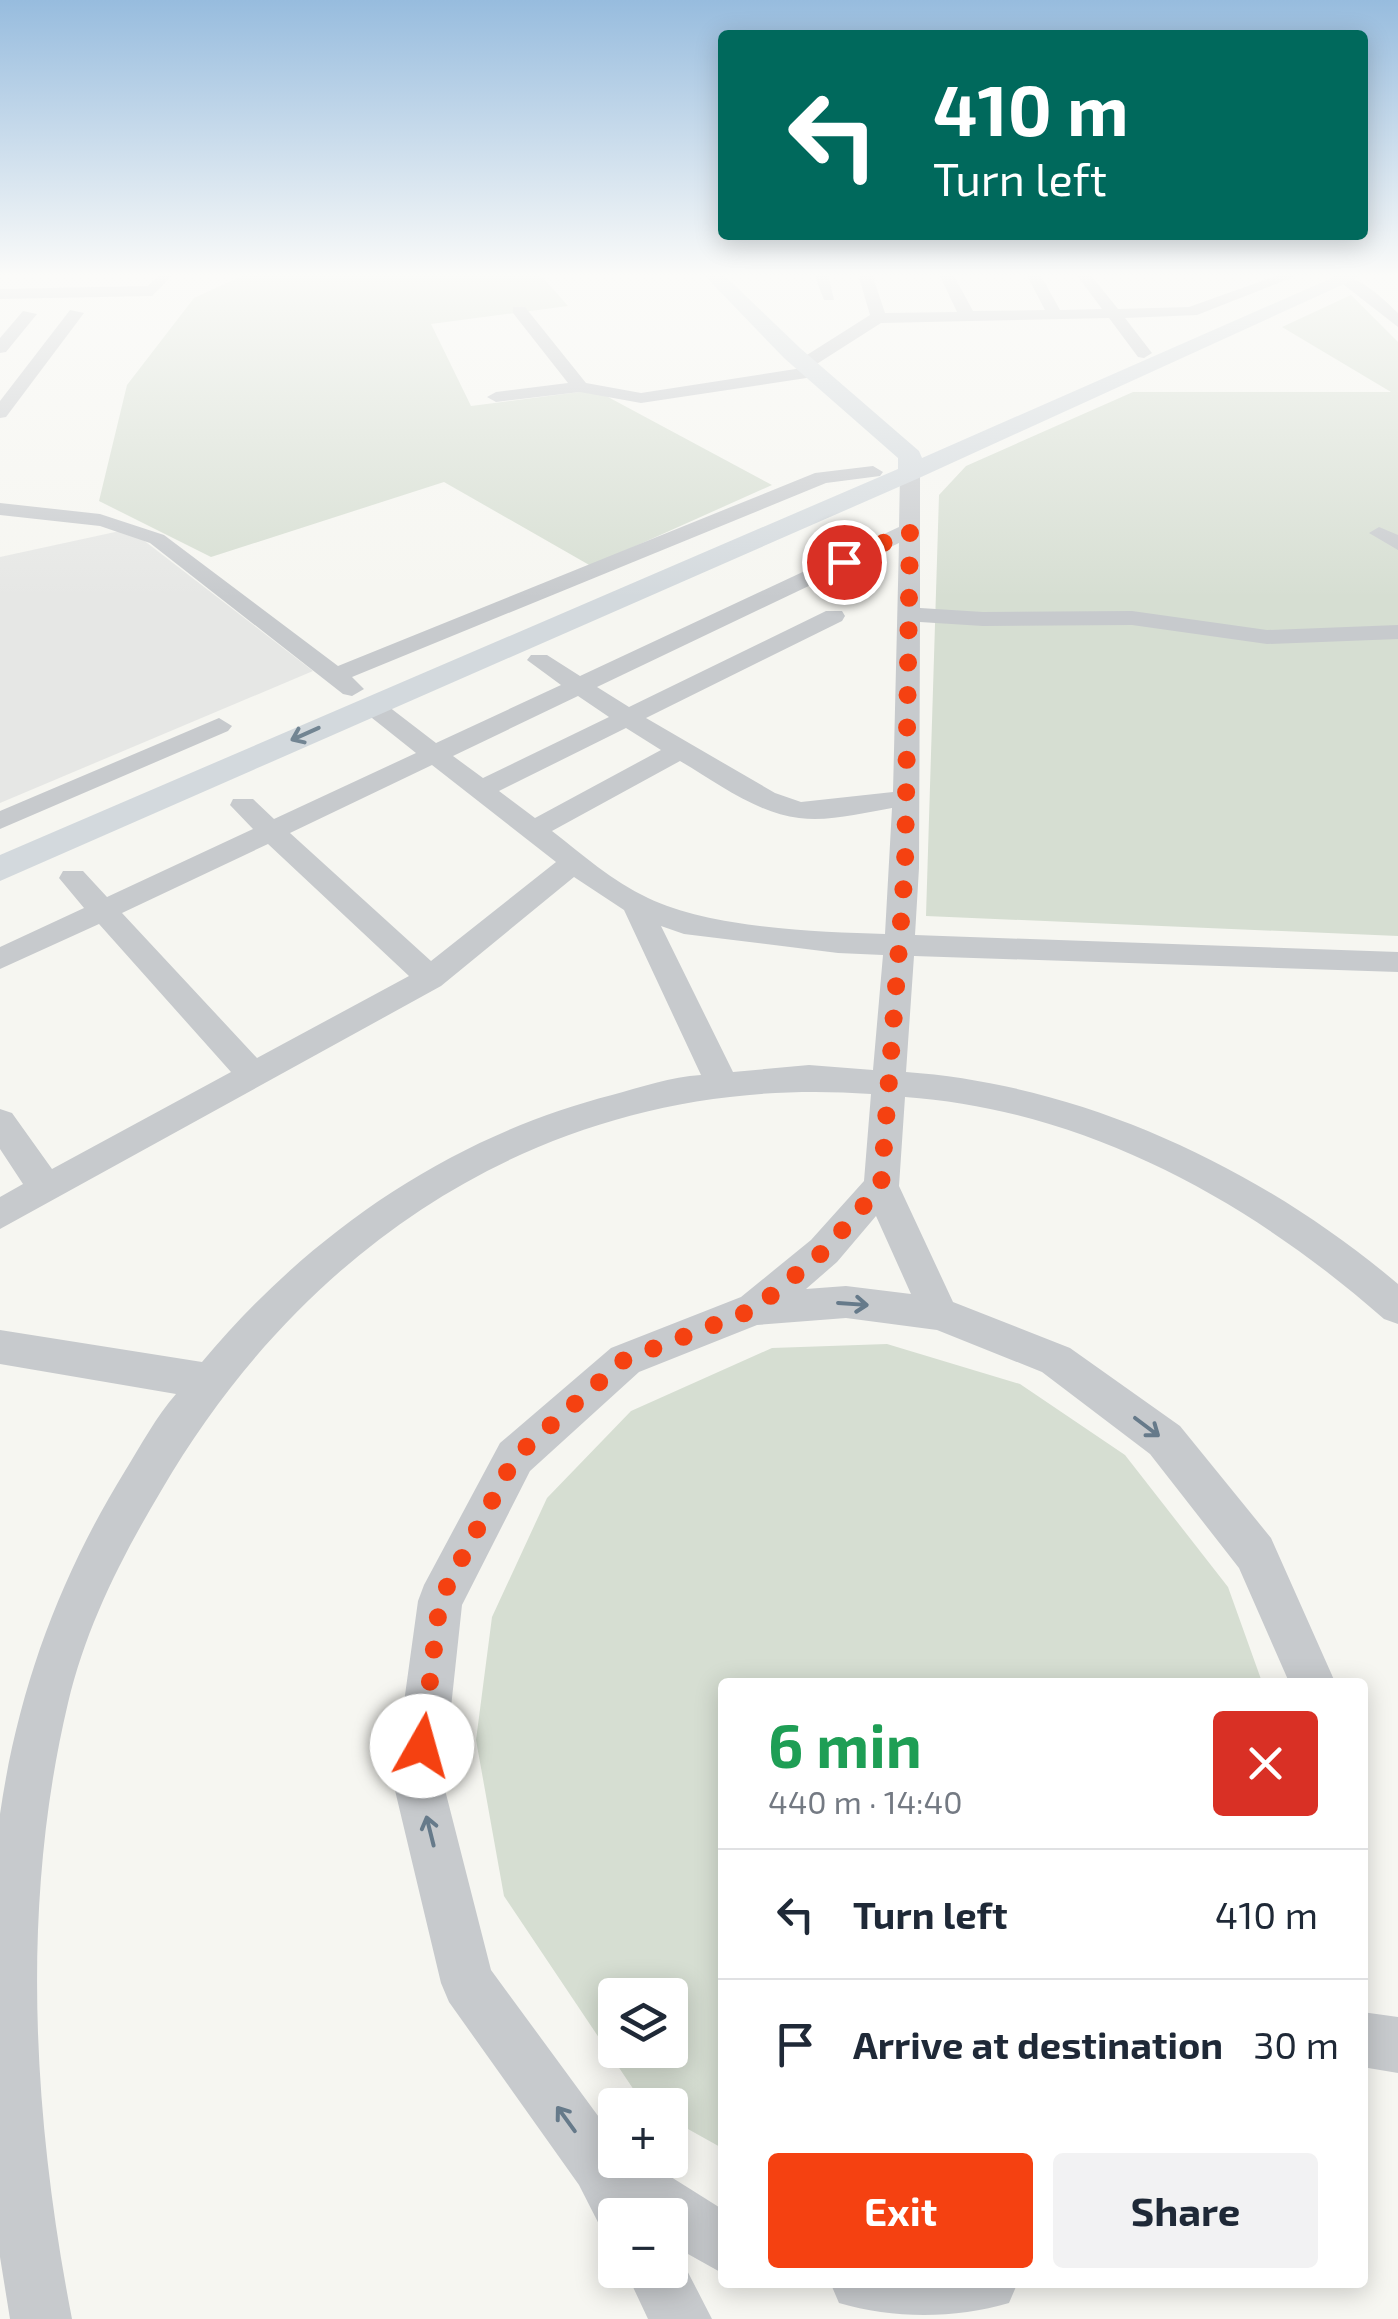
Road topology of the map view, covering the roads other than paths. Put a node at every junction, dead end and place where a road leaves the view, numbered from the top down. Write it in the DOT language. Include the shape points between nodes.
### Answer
graph roads {
  1 [pos="23,382"];
  2 [pos="576,382"];
  3 [pos="729,382"];
  4 [pos="824,382"];
  5 [pos="1082,382"];
  6 [pos="1104,382"];
  7 [pos="580,387"];
  8 [pos="496,398"];
  9 [pos="0,413"];
  10 [pos="910,464"];
  11 [pos="0,509"];
  12 [pos="910,530"];
  13 [pos="908,614"];
  14 [pos="834,616"];
  15 [pos="1398,632"];
  16 [pos="540,660"];
  17 [pos="580,688"];
  18 [pos="353,690"];
  19 [pos="625,716"];
  20 [pos="219,726"];
  21 [pos="680,750"];
  22 [pos="432,754"];
  23 [pos="146,780"];
  24 [pos="480,790"];
  25 [pos="906,798"];
  26 [pos="243,805"];
  27 [pos="0,821"];
  28 [pos="270,830"];
  29 [pos="534,830"];
  30 [pos="0,841"];
  31 [pos="574,861"];
  32 [pos="0,869"];
  33 [pos="73,878"];
  34 [pos="636,904"];
  35 [pos="103,911"];
  36 [pos="898,945"];
  37 [pos="0,959"];
  38 [pos="1398,962"];
  39 [pos="430,978"];
  40 [pos="254,1075"];
  41 [pos="890,1079"];
  42 [pos="721,1081"];
  43 [pos="0,1122"];
  44 [pos="881,1186"];
  45 [pos="46,1188"];
  46 [pos="0,1214"];
  47 [pos="1398,1307"];
  48 [pos="755,1309"];
  49 [pos="939,1314"];
  50 [pos="0,1347"];
  51 [pos="205,1381"];
  52 [pos="1310,1678"];
  53 [pos="1368,2040"];
  54 [pos="1398,2045"];
  55 [pos="5,2159"];
  56 [pos="598,2164"];
  57 [pos="620,2178"];
  58 [pos="718,2240"];
  59 [pos="665,2288"];
  60 [pos="891,2288"];
  61 [pos="947,2299"];
  62 [pos="41,2319"];
  63 [pos="681,2319"];
  1 -- 9 [label="street"];
  2 -- 7 [label="street"];
  3 -- 7 [label="street" via="641,398"];
  4 -- 10 [label="main road"];
  5 -- 10 [label="main road"];
  6 -- 10 [label="main road"];
  7 -- 8 [label="street"];
  10 -- 12 [label="street"];
  10 -- 18 [label="main road"];
  10 -- 18 [label="main road" via="872,472"];
  11 -- 18 [label="street" via="110,521 157,539"];
  12 -- 13 [label="street"];
  12 -- 17 [label="street"];
  13 -- 15 [label="street" via="1132,618 1267,638"];
  13 -- 25 [label="street"];
  14 -- 19 [label="street"];
  16 -- 17 [label="street"];
  17 -- 19 [label="street"];
  17 -- 22 [label="street"];
  18 -- 22 [label="street"];
  18 -- 23 [label="main road"];
  19 -- 21 [label="street"];
  19 -- 24 [label="street"];
  20 -- 23 [label="street"];
  21 -- 25 [label="street" via="798,810"];
  21 -- 29 [label="street"];
  22 -- 24 [label="street"];
  22 -- 28 [label="street"];
  23 -- 27 [label="street"];
  23 -- 30 [label="main road"];
  23 -- 32 [label="main road"];
  24 -- 29 [label="street"];
  25 -- 36 [label="street"];
  26 -- 28 [label="street"];
  28 -- 35 [label="street"];
  28 -- 39 [label="street"];
  29 -- 31 [label="street"];
  31 -- 34 [label="street"];
  31 -- 39 [label="street"];
  33 -- 35 [label="street"];
  34 -- 36 [label="street" via="684,924"];
  34 -- 42 [label="street"];
  35 -- 37 [label="street"];
  35 -- 40 [label="street"];
  36 -- 38 [label="street"];
  36 -- 41 [label="street"];
  39 -- 40 [label="street"];
  40 -- 45 [label="street"];
  41 -- 42 [label="street"];
  41 -- 44 [label="street"];
  41 -- 47 [label="street" via="988,1094 1088,1123 1187,1165 1285,1221"];
  42 -- 51 [label="street" via="629,1098 538,1128 449,1170 364,1225 282,1295"];
  43 -- 45 [label="street"];
  44 -- 48 [label="street" via="824,1251"];
  44 -- 49 [label="street"];
  45 -- 46 [label="street"];
  48 -- 49 [label="street, one-way" via="846,1302"];
  56 -- 48 [label="street, one-way" via="468,1983 418,1782 440,1600 515,1457 624,1360"];
  49 -- 52 [label="street, one-way" via="1056,1360 1164,1440 1256,1554"];
  50 -- 51 [label="street"];
  51 -- 55 [label="street" via="143,1473 89,1579 45,1700 15,1838 2,1990"];
  53 -- 54 [label="street"];
  55 -- 62 [label="street"];
  57 -- 58 [label="street"];
  59 -- 63 [label="street"];
  60 -- 61 [label="street"];
}
